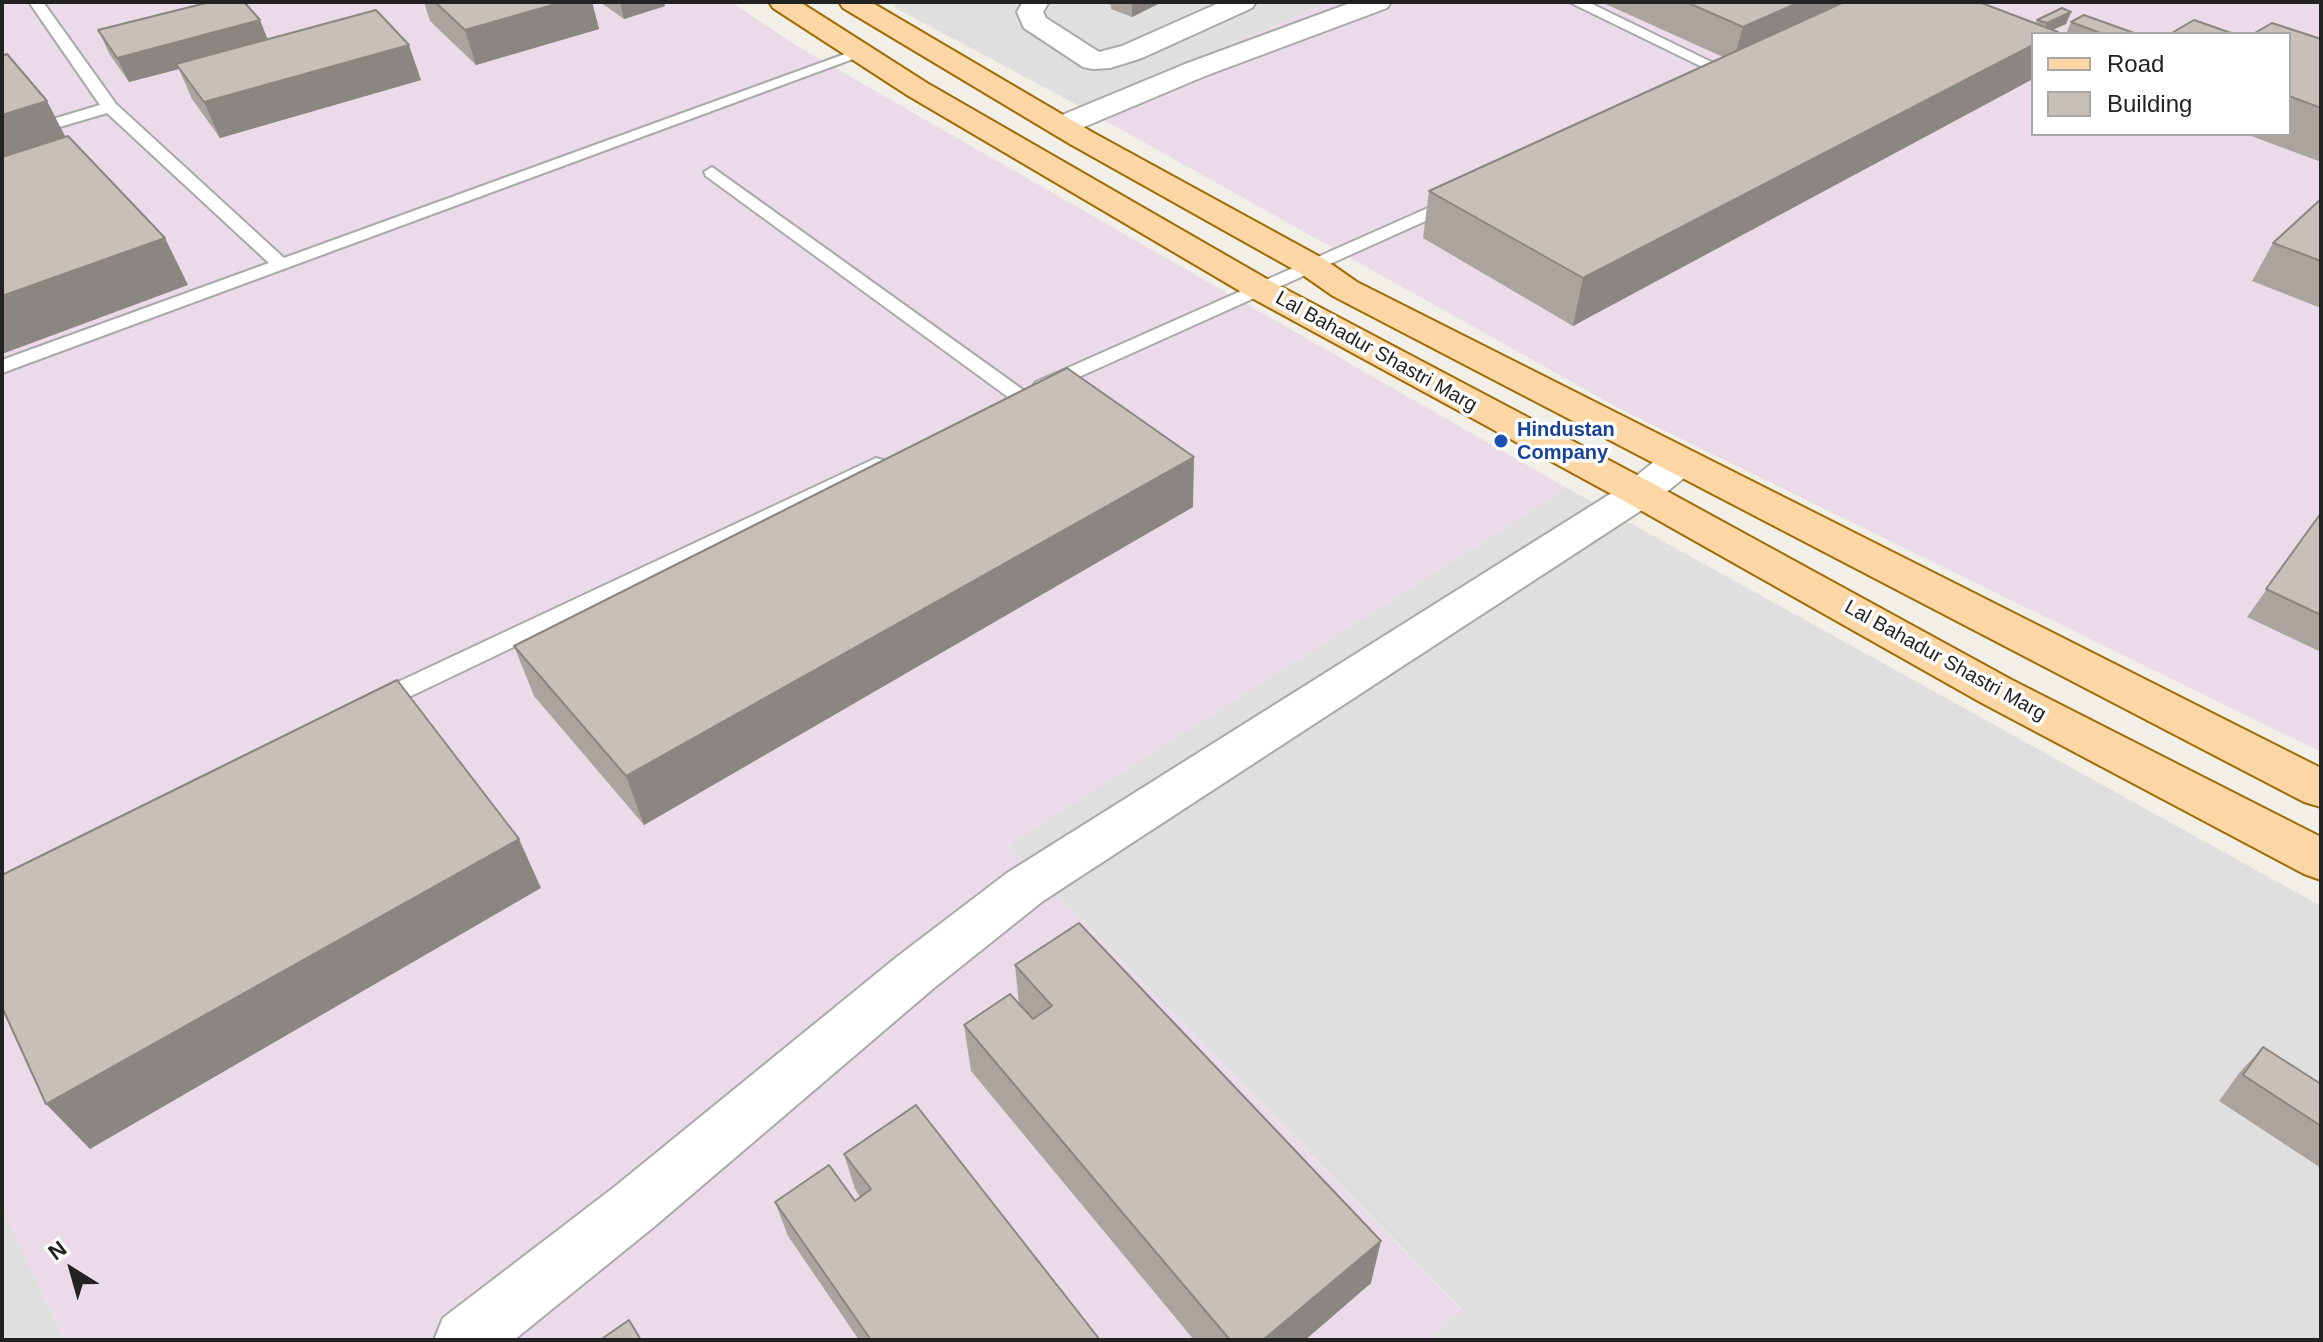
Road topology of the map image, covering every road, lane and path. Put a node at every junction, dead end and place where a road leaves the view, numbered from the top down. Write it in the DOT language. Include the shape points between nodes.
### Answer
graph roads {
  1 [pos="36,2"];
  2 [pos="782,2"];
  3 [pos="852,2"];
  4 [pos="1036,2"];
  5 [pos="1243,2"];
  6 [pos="1378,2"];
  7 [pos="1576,2"];
  8 [pos="861,53"];
  9 [pos="1730,75"];
  10 [pos="110,107"];
  11 [pos="1061,126"];
  12 [pos="2,139"];
  13 [pos="712,172"];
  14 [pos="1471,194"];
  15 [pos="282,265"];
  16 [pos="1312,266"];
  17 [pos="1262,290"];
  18 [pos="2,367"];
  19 [pos="1019,396"];
  20 [pos="991,410"];
  21 [pos="892,457"];
  22 [pos="1680,461"];
  23 [pos="1640,493"];
  24 [pos="357,711"];
  25 [pos="2321,789"];
  26 [pos="2321,860"];
  27 [pos="465,1340"];
  1 -- 10 [label="lane"];
  2 -- 8 [label="main road, Lal Bahadur Shastri Marg"];
  3 -- 11 [label="main road, Lal Bahadur Shastri Marg"];
  4 -- 5 [label="street" via="1030,12 1034,22 1093,61 1132,52"];
  6 -- 11 [label="street"];
  7 -- 9 [label="lane"];
  8 -- 15 [label="lane"];
  8 -- 17 [label="main road, Lal Bahadur Shastri Marg"];
  10 -- 12 [label="lane"];
  10 -- 15 [label="lane"];
  11 -- 16 [label="main road, Lal Bahadur Shastri Marg"];
  13 -- 19 [label="lane"];
  14 -- 16 [label="lane"];
  15 -- 18 [label="lane"];
  16 -- 17 [label="lane"];
  16 -- 22 [label="main road, Lal Bahadur Shastri Marg" via="1345,289"];
  17 -- 19 [label="lane"];
  17 -- 23 [label="main road, Lal Bahadur Shastri Marg"];
  19 -- 20 [label="lane"];
  21 -- 24 [label="lane"];
  22 -- 23 [label="street"];
  22 -- 25 [label="main road, Lal Bahadur Shastri Marg"];
  23 -- 26 [label="main road, Lal Bahadur Shastri Marg" via="1996,691"];
  23 -- 27 [label="street" via="1025,887"];
}
